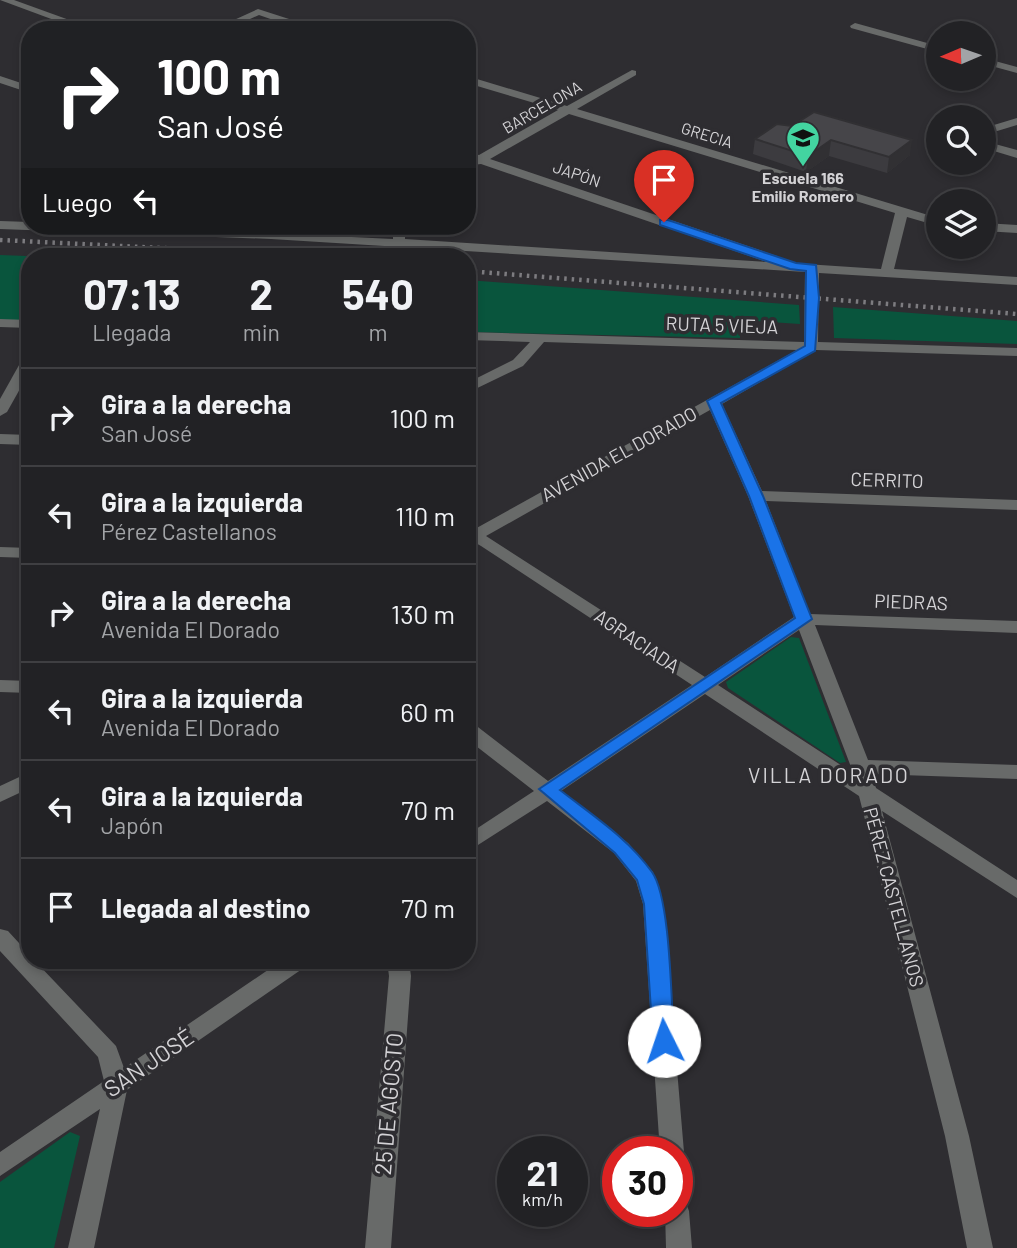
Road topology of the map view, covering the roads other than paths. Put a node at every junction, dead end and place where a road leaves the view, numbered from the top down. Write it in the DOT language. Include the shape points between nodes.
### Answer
graph roads {
  1 [pos="5,0"];
  2 [pos="257,0"];
  3 [pos="19,5"];
  4 [pos="0,12"];
  5 [pos="258,12"];
  6 [pos="66,21"];
  7 [pos="238,21"];
  8 [pos="286,21"];
  9 [pos="855,26"];
  10 [pos="926,46"];
  11 [pos="996,64"];
  12 [pos="1017,70"];
  13 [pos="632,73"];
  14 [pos="0,79"];
  15 [pos="476,82"];
  16 [pos="21,87"];
  17 [pos="568,111"];
  18 [pos="1017,121"];
  19 [pos="996,128"];
  20 [pos="996,147"];
  21 [pos="1017,153"];
  22 [pos="476,158"];
  23 [pos="481,160"];
  24 [pos="476,162"];
  25 [pos="902,212"];
  26 [pos="926,219"];
  27 [pos="0,225"];
  28 [pos="21,226"];
  29 [pos="996,228"];
  30 [pos="1017,229"];
  31 [pos="222,235"];
  32 [pos="399,235"];
  33 [pos="399,243"];
  34 [pos="795,267"];
  35 [pos="812,268"];
  36 [pos="887,272"];
  37 [pos="1017,281"];
  38 [pos="0,323"];
  39 [pos="21,324"];
  40 [pos="476,336"];
  41 [pos="539,338"];
  42 [pos="811,348"];
  43 [pos="1017,352"];
  44 [pos="21,374"];
  45 [pos="476,385"];
  46 [pos="713,401"];
  47 [pos="0,412"];
  48 [pos="0,439"];
  49 [pos="21,440"];
  50 [pos="756,496"];
  51 [pos="1017,505"];
  52 [pos="476,532"];
  53 [pos="476,538"];
  54 [pos="0,552"];
  55 [pos="21,553"];
  56 [pos="804,619"];
  57 [pos="1017,627"];
  58 [pos="703,685"];
  59 [pos="0,686"];
  60 [pos="21,687"];
  61 [pos="476,736"];
  62 [pos="861,767"];
  63 [pos="1017,772"];
  64 [pos="21,784"];
  65 [pos="548,789"];
  66 [pos="867,792"];
  67 [pos="0,795"];
  68 [pos="476,839"];
  69 [pos="1017,890"];
  70 [pos="0,937"];
  71 [pos="21,960"];
  72 [pos="30,969"];
  73 [pos="285,969"];
  74 [pos="399,969"];
  75 [pos="117,1084"];
  76 [pos="671,1136"];
  77 [pos="0,1165"];
  78 [pos="678,1227"];
  79 [pos="81,1248"];
  80 [pos="378,1248"];
  81 [pos="680,1248"];
  82 [pos="980,1248"];
  1 -- 3 [label="street"];
  2 -- 5 [label="street"];
  3 -- 4 [label="street"];
  3 -- 6 [label="street"];
  5 -- 7 [label="street"];
  5 -- 8 [label="street"];
  9 -- 10 [label="street"];
  11 -- 12 [label="street"];
  13 -- 17 [label="street, BARCELONA"];
  14 -- 16 [label="street"];
  15 -- 17 [label="street, GRECIA"];
  17 -- 23 [label="street, BARCELONA"];
  17 -- 25 [label="street, GRECIA"];
  18 -- 19 [label="street"];
  20 -- 21 [label="street"];
  22 -- 23 [label="street, JAPÓN"];
  23 -- 24 [label="street, BARCELONA"];
  23 -- 34 [label="street, JAPÓN"];
  25 -- 26 [label="street, GRECIA"];
  25 -- 36 [label="street"];
  27 -- 28 [label="street"];
  29 -- 30 [label="street"];
  31 -- 33 [label="street"];
  32 -- 33 [label="street"];
  33 -- 34 [label="street"];
  34 -- 35 [label="street"];
  35 -- 36 [label="street"];
  35 -- 42 [label="street"];
  36 -- 37 [label="street"];
  38 -- 39 [label="street"];
  40 -- 41 [label="street, RUTA 5 VIEJA"];
  41 -- 42 [label="street, RUTA 5 VIEJA"];
  41 -- 45 [label="street" via="522,362"];
  42 -- 43 [label="street, RUTA 5 VIEJA"];
  42 -- 46 [label="street, AVENIDA EL DORADO"];
  44 -- 47 [label="street"];
  46 -- 50 [label="street, PÉREZ CASTELLANOS"];
  46 -- 52 [label="street, AVENIDA EL DORADO"];
  48 -- 49 [label="street"];
  50 -- 51 [label="street, CERRITO"];
  50 -- 56 [label="street, PÉREZ CASTELLANOS"];
  53 -- 58 [label="street, AGRACIADA"];
  54 -- 55 [label="street"];
  56 -- 57 [label="street, PIEDRAS"];
  56 -- 58 [label="street"];
  56 -- 62 [label="street, PÉREZ CASTELLANOS"];
  58 -- 65 [label="street"];
  58 -- 66 [label="street, AGRACIADA"];
  59 -- 60 [label="street"];
  61 -- 65 [label="street"];
  62 -- 63 [label="street"];
  62 -- 66 [label="street, PÉREZ CASTELLANOS"];
  64 -- 67 [label="street"];
  65 -- 68 [label="street"];
  65 -- 76 [label="street" via="621,848 636,863 650,890"];
  66 -- 69 [label="street, AGRACIADA"];
  66 -- 82 [label="street, PÉREZ CASTELLANOS" via="957,1136"];
  70 -- 71 [label="street"];
  72 -- 75 [label="street" via="108,1053"];
  73 -- 75 [label="street, SAN JOSÉ"];
  74 -- 80 [label="street, 25 DE AGOSTO"];
  75 -- 77 [label="street, SAN JOSÉ"];
  75 -- 79 [label="street"];
  78 -- 81 [label="street"];
}
